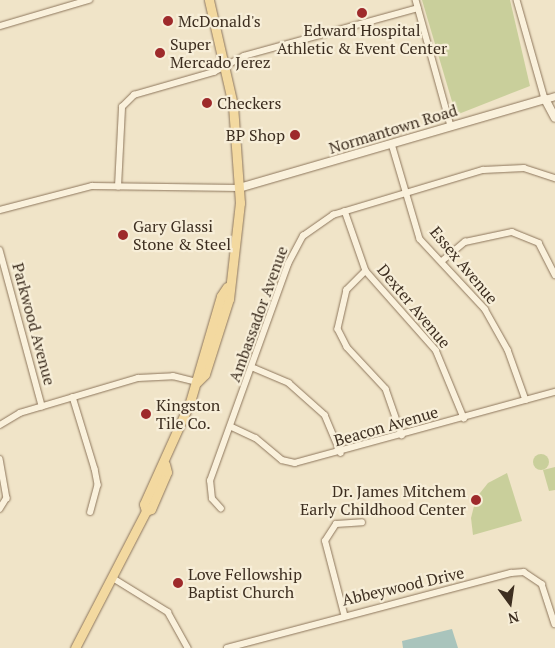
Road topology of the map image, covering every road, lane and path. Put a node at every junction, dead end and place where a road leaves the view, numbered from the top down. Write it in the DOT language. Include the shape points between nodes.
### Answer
graph roads {
  1 [pos="90,0"];
  2 [pos="209,0"];
  3 [pos="416,0"];
  4 [pos="517,0"];
  5 [pos="418,8"];
  6 [pos="0,26"];
  7 [pos="225,65"];
  8 [pos="555,96"];
  9 [pos="545,99"];
  10 [pos="555,105"];
  11 [pos="555,118"];
  12 [pos="451,126"];
  13 [pos="392,144"];
  14 [pos="555,178"];
  15 [pos="118,187"];
  16 [pos="240,188"];
  17 [pos="406,193"];
  18 [pos="0,210"];
  19 [pos="345,211"];
  20 [pos="0,250"];
  21 [pos="442,261"];
  22 [pos="366,271"];
  23 [pos="555,275"];
  24 [pos="254,368"];
  25 [pos="197,382"];
  26 [pos="555,392"];
  27 [pos="73,397"];
  28 [pos="526,400"];
  29 [pos="42,406"];
  30 [pos="464,418"];
  31 [pos="0,425"];
  32 [pos="232,427"];
  33 [pos="402,435"];
  34 [pos="341,453"];
  35 [pos="0,460"];
  36 [pos="0,509"];
  37 [pos="221,509"];
  38 [pos="91,512"];
  39 [pos="362,522"];
  40 [pos="113,578"];
  41 [pos="344,614"];
  42 [pos="555,624"];
  43 [pos="75,648"];
  44 [pos="188,648"];
  45 [pos="227,648"];
  1 -- 6 [label="street"];
  2 -- 7 [label="main road"];
  3 -- 5 [label="street"];
  4 -- 9 [label="street"];
  5 -- 7 [label="street" via="244,56"];
  5 -- 12 [label="street"];
  7 -- 15 [label="street" via="134,95 125,103"];
  7 -- 16 [label="main road"];
  8 -- 9 [label="street, Normantown Road"];
  9 -- 10 [label="main road"];
  9 -- 11 [label="main road"];
  9 -- 12 [label="main road, Normantown Road"];
  12 -- 13 [label="main road, Normantown Road"];
  13 -- 16 [label="main road, Normantown Road"];
  13 -- 17 [label="street, Essex Avenue"];
  14 -- 17 [label="street, Ambassador Avenue" via="524,168 493,168"];
  15 -- 16 [label="street"];
  15 -- 18 [label="street" via="77,189"];
  16 -- 25 [label="main road" via="227,287 197,372"];
  17 -- 19 [label="street, Ambassador Avenue"];
  17 -- 21 [label="street, Essex Avenue" via="420,239"];
  19 -- 22 [label="street, Dexter Avenue"];
  19 -- 24 [label="street, Ambassador Avenue" via="315,225 293,252"];
  20 -- 29 [label="street, Parkwood Avenue"];
  21 -- 23 [label="street" via="465,242 512,232 539,244"];
  21 -- 28 [label="street, Essex Avenue" via="471,291 497,327"];
  22 -- 30 [label="street, Dexter Avenue" via="436,350"];
  22 -- 33 [label="street" via="347,290 338,329 342,340 386,389"];
  24 -- 32 [label="street, Ambassador Avenue"];
  24 -- 34 [label="street" via="289,383 325,415"];
  25 -- 27 [label="street" via="154,376"];
  25 -- 40 [label="main road" via="165,464 144,504 146,510"];
  26 -- 28 [label="street, Beacon Avenue"];
  27 -- 29 [label="street"];
  27 -- 38 [label="street" via="98,485"];
  28 -- 30 [label="street, Beacon Avenue"];
  29 -- 31 [label="street" via="8,417"];
  30 -- 33 [label="street, Beacon Avenue"];
  32 -- 34 [label="street, Beacon Avenue" via="256,438 282,460 295,463"];
  32 -- 37 [label="street, Ambassador Avenue" via="210,481 212,499"];
  33 -- 34 [label="street, Beacon Avenue"];
  35 -- 36 [label="street" via="7,498"];
  39 -- 41 [label="street" via="336,524 325,541"];
  40 -- 43 [label="main road"];
  40 -- 44 [label="street" via="168,612"];
  41 -- 42 [label="street, Abbeywood Drive" via="524,572 542,584"];
  41 -- 45 [label="street, Abbeywood Drive"];
}
